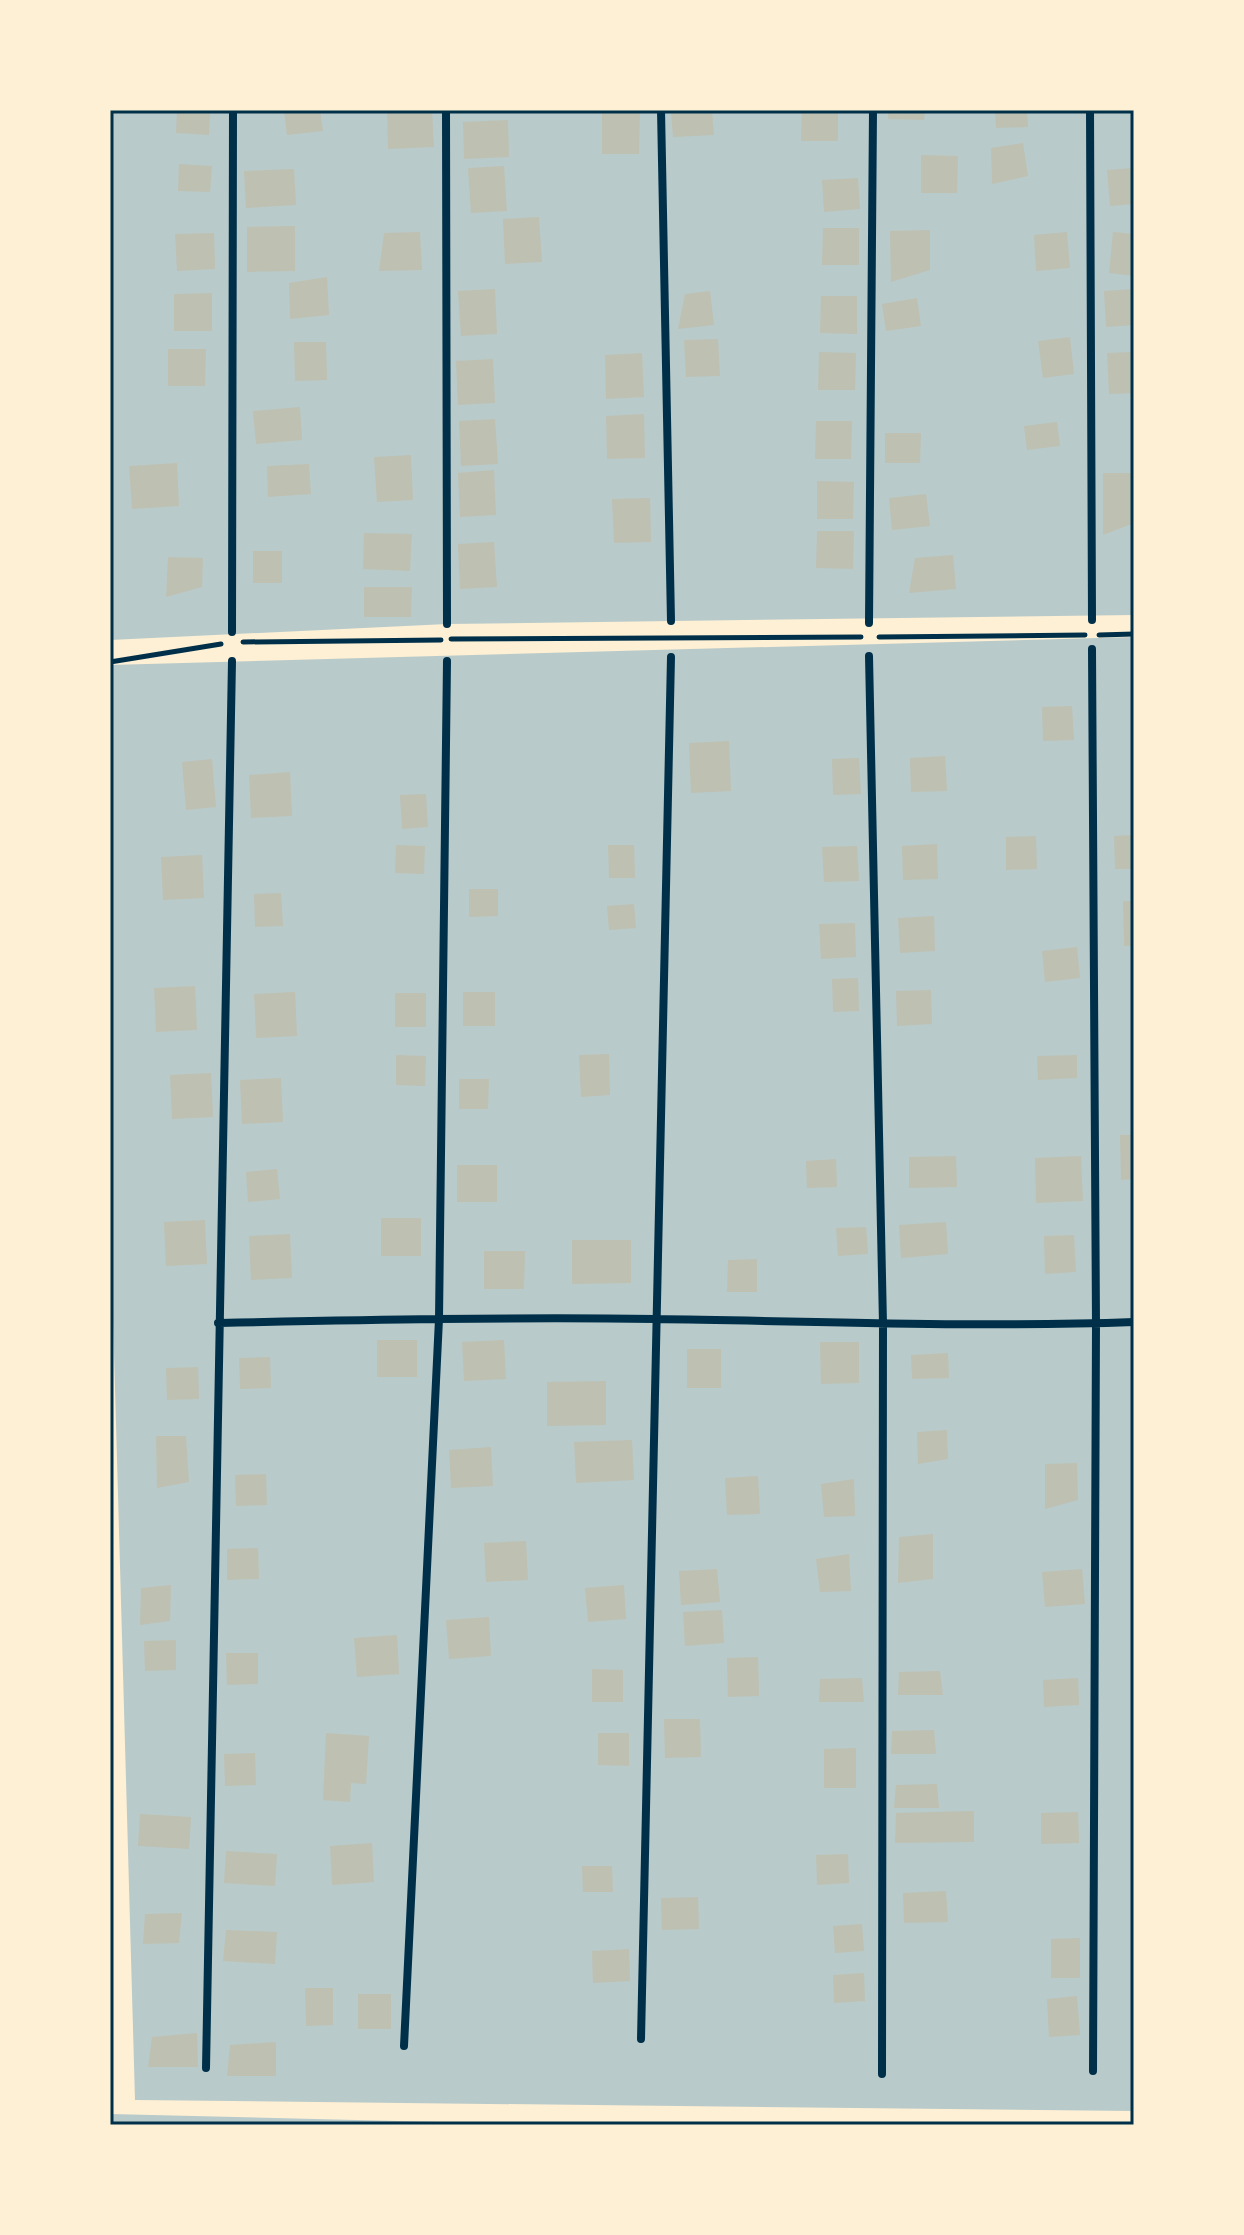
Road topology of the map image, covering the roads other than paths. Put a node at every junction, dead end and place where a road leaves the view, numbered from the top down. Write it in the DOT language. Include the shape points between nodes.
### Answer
graph roads {
  1 [pos="233,110"];
  2 [pos="446,110"];
  3 [pos="661,110"];
  4 [pos="873,110"];
  5 [pos="1090,110"];
  6 [pos="1092,620"];
  7 [pos="671,621"];
  8 [pos="869,623"];
  9 [pos="447,624"];
  10 [pos="232,632"];
  11 [pos="1092,649"];
  12 [pos="869,656"];
  13 [pos="671,657"];
  14 [pos="232,661"];
  15 [pos="447,661"];
  16 [pos="439,1319"];
  17 [pos="655,1319"];
  18 [pos="1134,1322"];
  19 [pos="218,1323"];
  20 [pos="883,1324"];
  21 [pos="1096,1324"];
  22 [pos="641,2039"];
  23 [pos="404,2046"];
  24 [pos="206,2068"];
  25 [pos="1093,2071"];
  26 [pos="882,2074"];
  1 -- 10 [label="street"];
  2 -- 9 [label="street"];
  3 -- 7 [label="street"];
  4 -- 8 [label="street"];
  5 -- 6 [label="street"];
  11 -- 21 [label="street"];
  12 -- 20 [label="street"];
  13 -- 17 [label="street"];
  14 -- 19 [label="street"];
  15 -- 16 [label="street"];
  16 -- 17 [label="street"];
  16 -- 19 [label="street"];
  16 -- 23 [label="street"];
  17 -- 20 [label="street"];
  17 -- 22 [label="street"];
  18 -- 21 [label="street"];
  19 -- 24 [label="street"];
  20 -- 21 [label="street"];
  20 -- 26 [label="street"];
  21 -- 25 [label="street"];
}
